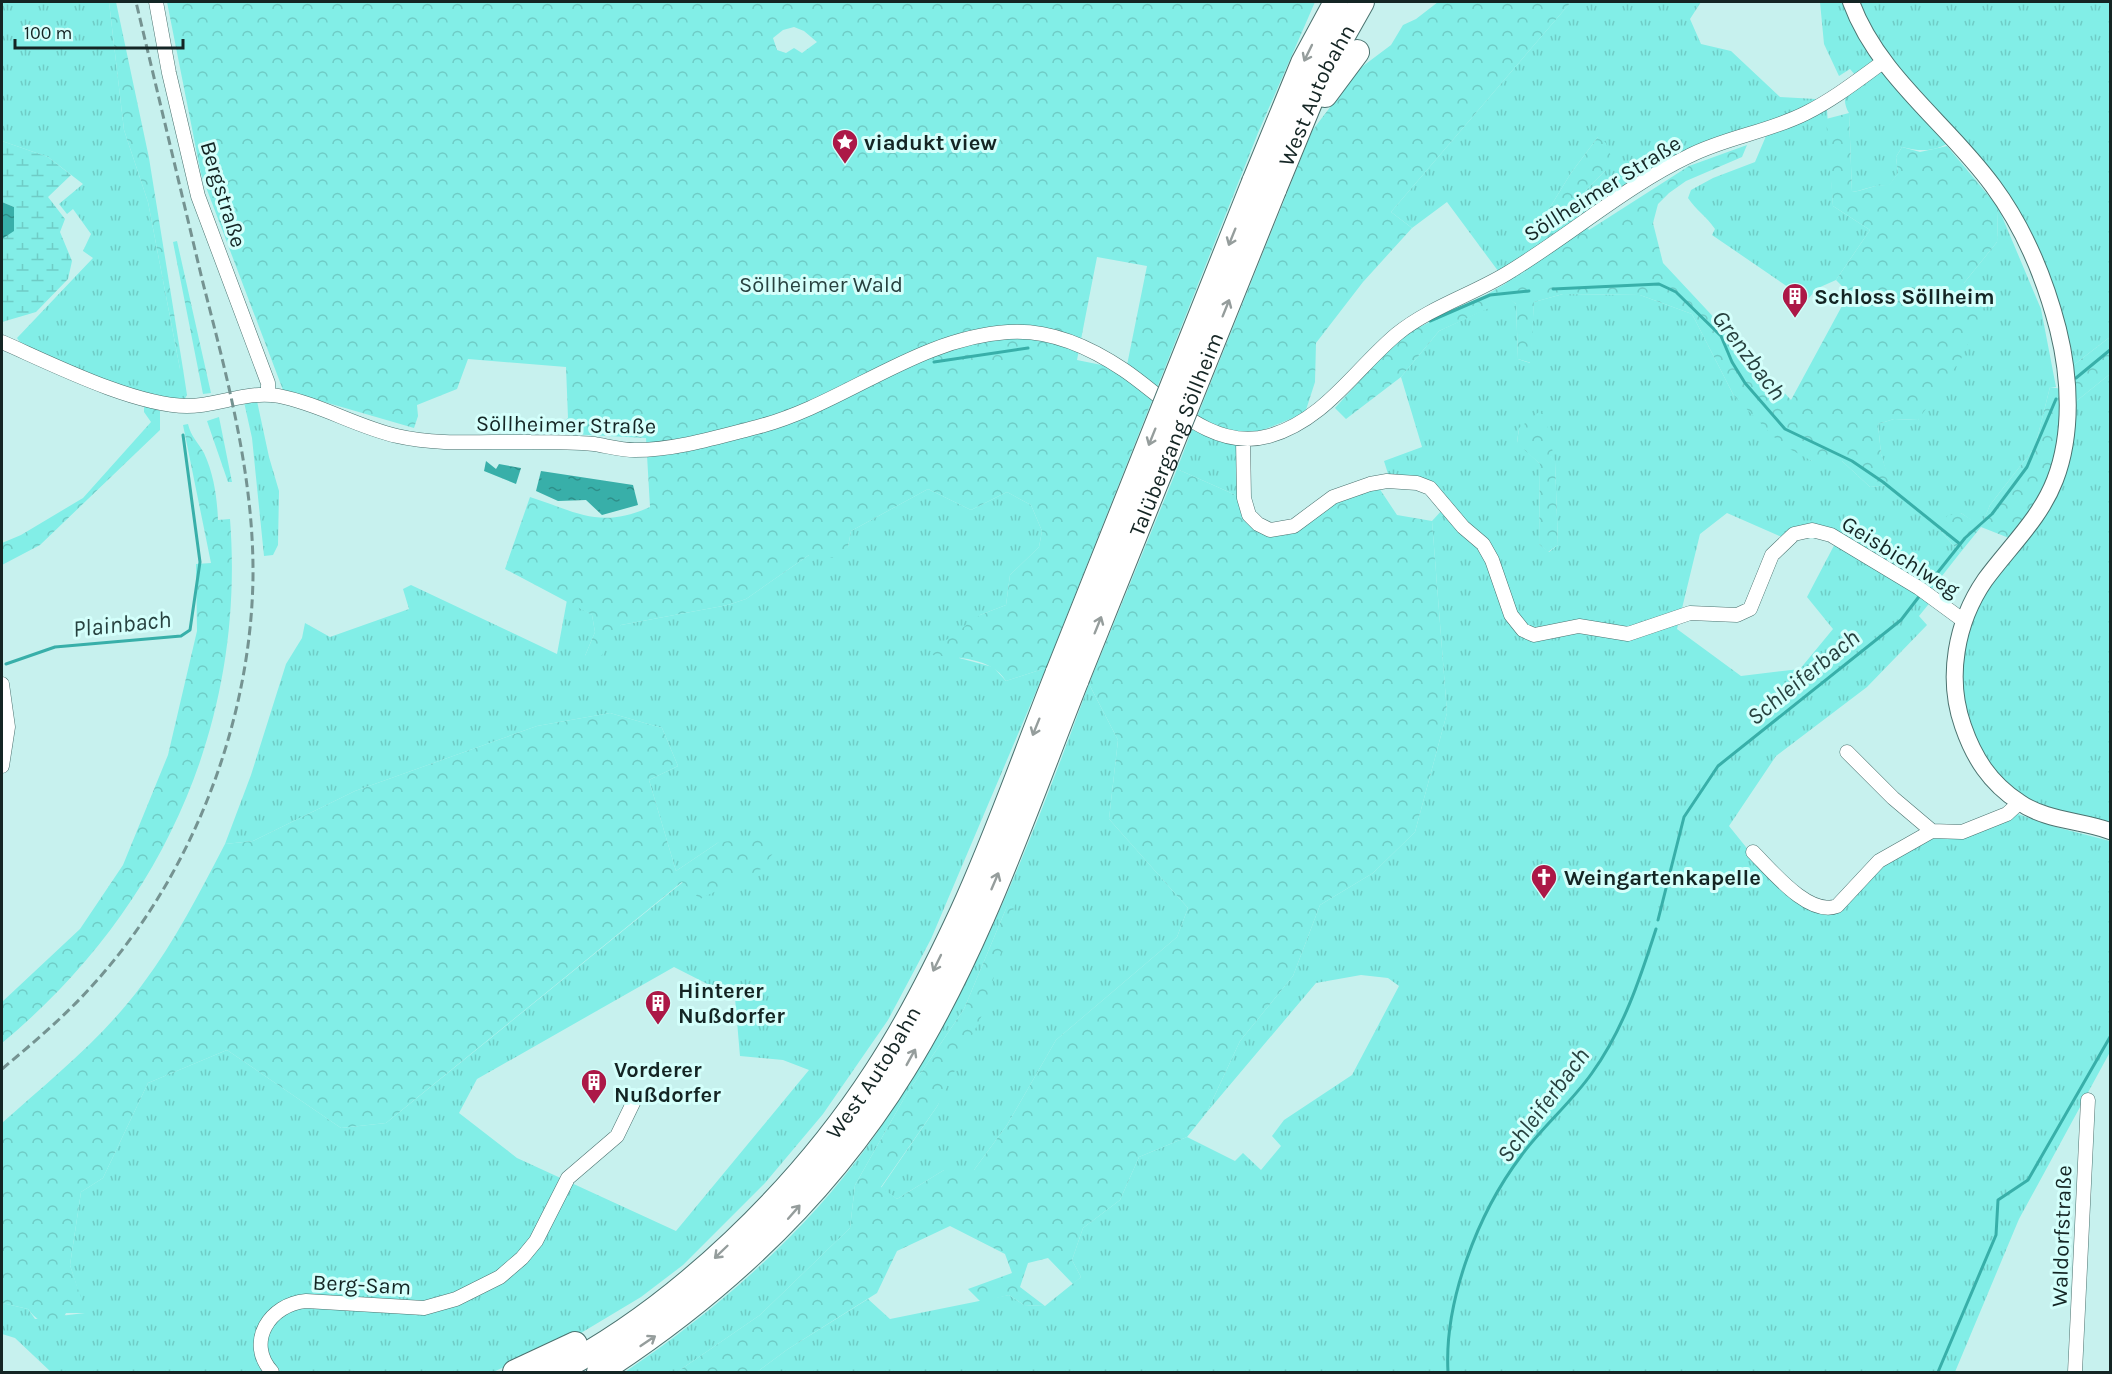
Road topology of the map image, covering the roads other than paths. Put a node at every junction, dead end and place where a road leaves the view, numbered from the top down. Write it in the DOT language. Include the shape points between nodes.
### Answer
graph roads {
  1 [pos="156,2"];
  2 [pos="1336,2"];
  3 [pos="1362,2"];
  4 [pos="1851,2"];
  5 [pos="1357,52"];
  6 [pos="1883,62"];
  7 [pos="1294,141"];
  8 [pos="1264,186"];
  9 [pos="2,342"];
  10 [pos="268,395"];
  11 [pos="1243,440"];
  12 [pos="1964,621"];
  13 [pos="1067,676"];
  14 [pos="2,684"];
  15 [pos="1847,752"];
  16 [pos="2,766"];
  17 [pos="2019,803"];
  18 [pos="1932,831"];
  19 [pos="2110,831"];
  20 [pos="1753,852"];
  21 [pos="2088,1100"];
  22 [pos="634,1101"];
  23 [pos="646,1314"];
  24 [pos="272,1372"];
  25 [pos="515,1372"];
  26 [pos="555,1372"];
  27 [pos="598,1372"];
  28 [pos="2075,1372"];
  1 -- 10 [label="street, Bergstraße" via="198,196 268,383"];
  2 -- 8 [label="highway, West Autobahn, one-way" via="1294,84"];
  3 -- 7 [label="highway, West Autobahn" via="1323,71"];
  4 -- 6 [label="street"];
  5 -- 7 [label="highway" via="1331,85 1310,124"];
  6 -- 11 [label="street, Söllheimer Straße" via="1803,115 1688,156 1506,275 1399,333 1339,393 1292,428"];
  6 -- 12 [label="street" via="1994,186 2049,296 2066,370 2067,426 2055,479 2035,515 1985,581"];
  7 -- 8 [label="highway, West Autobahn"];
  8 -- 13 [label="highway, Talübergang Söllheim, bridge"];
  9 -- 10 [label="street, Söllheimer Straße" via="115,389 166,403 192,406"];
  10 -- 11 [label="street, Söllheimer Straße" via="398,437 584,444 632,450 667,447 762,426 912,358 972,337 1035,332 1081,346 1204,428"];
  11 -- 12 [label="street, Geisbichlweg" via="1244,498 1250,515 1270,530 1294,526 1333,497 1370,484 1416,483 1430,488 1483,544 1511,615 1522,630 1534,635 1579,626 1628,634 1690,613 1737,615 1750,609 1772,555 1794,534 1812,530 1831,535 1919,588"];
  12 -- 17 [label="street" via="1956,654 1957,710 1971,749 1990,778"];
  13 -- 23 [label="highway, West Autobahn, one-way" via="963,910 877,1071 780,1196 706,1266"];
  27 -- 13 [label="highway, West Autobahn, one-way" via="654,1336 723,1282 788,1219 852,1145 904,1068 956,975"];
  14 -- 16 [label="street" via="8,727"];
  15 -- 18 [label="street"];
  17 -- 18 [label="street" via="2007,814 1962,832"];
  17 -- 19 [label="street" via="2042,814"];
  18 -- 20 [label="street" via="1879,861 1838,906 1829,909 1817,908 1793,891"];
  21 -- 28 [label="street, Waldorfstraße"];
  22 -- 24 [label="street, Berg-Sam" via="617,1136 568,1178 536,1241 506,1272 456,1299 424,1308 306,1301 287,1305 270,1317 263,1329 261,1347"];
  23 -- 25 [label="highway" via="607,1326"];
  23 -- 26 [label="highway, West Autobahn"];
}
